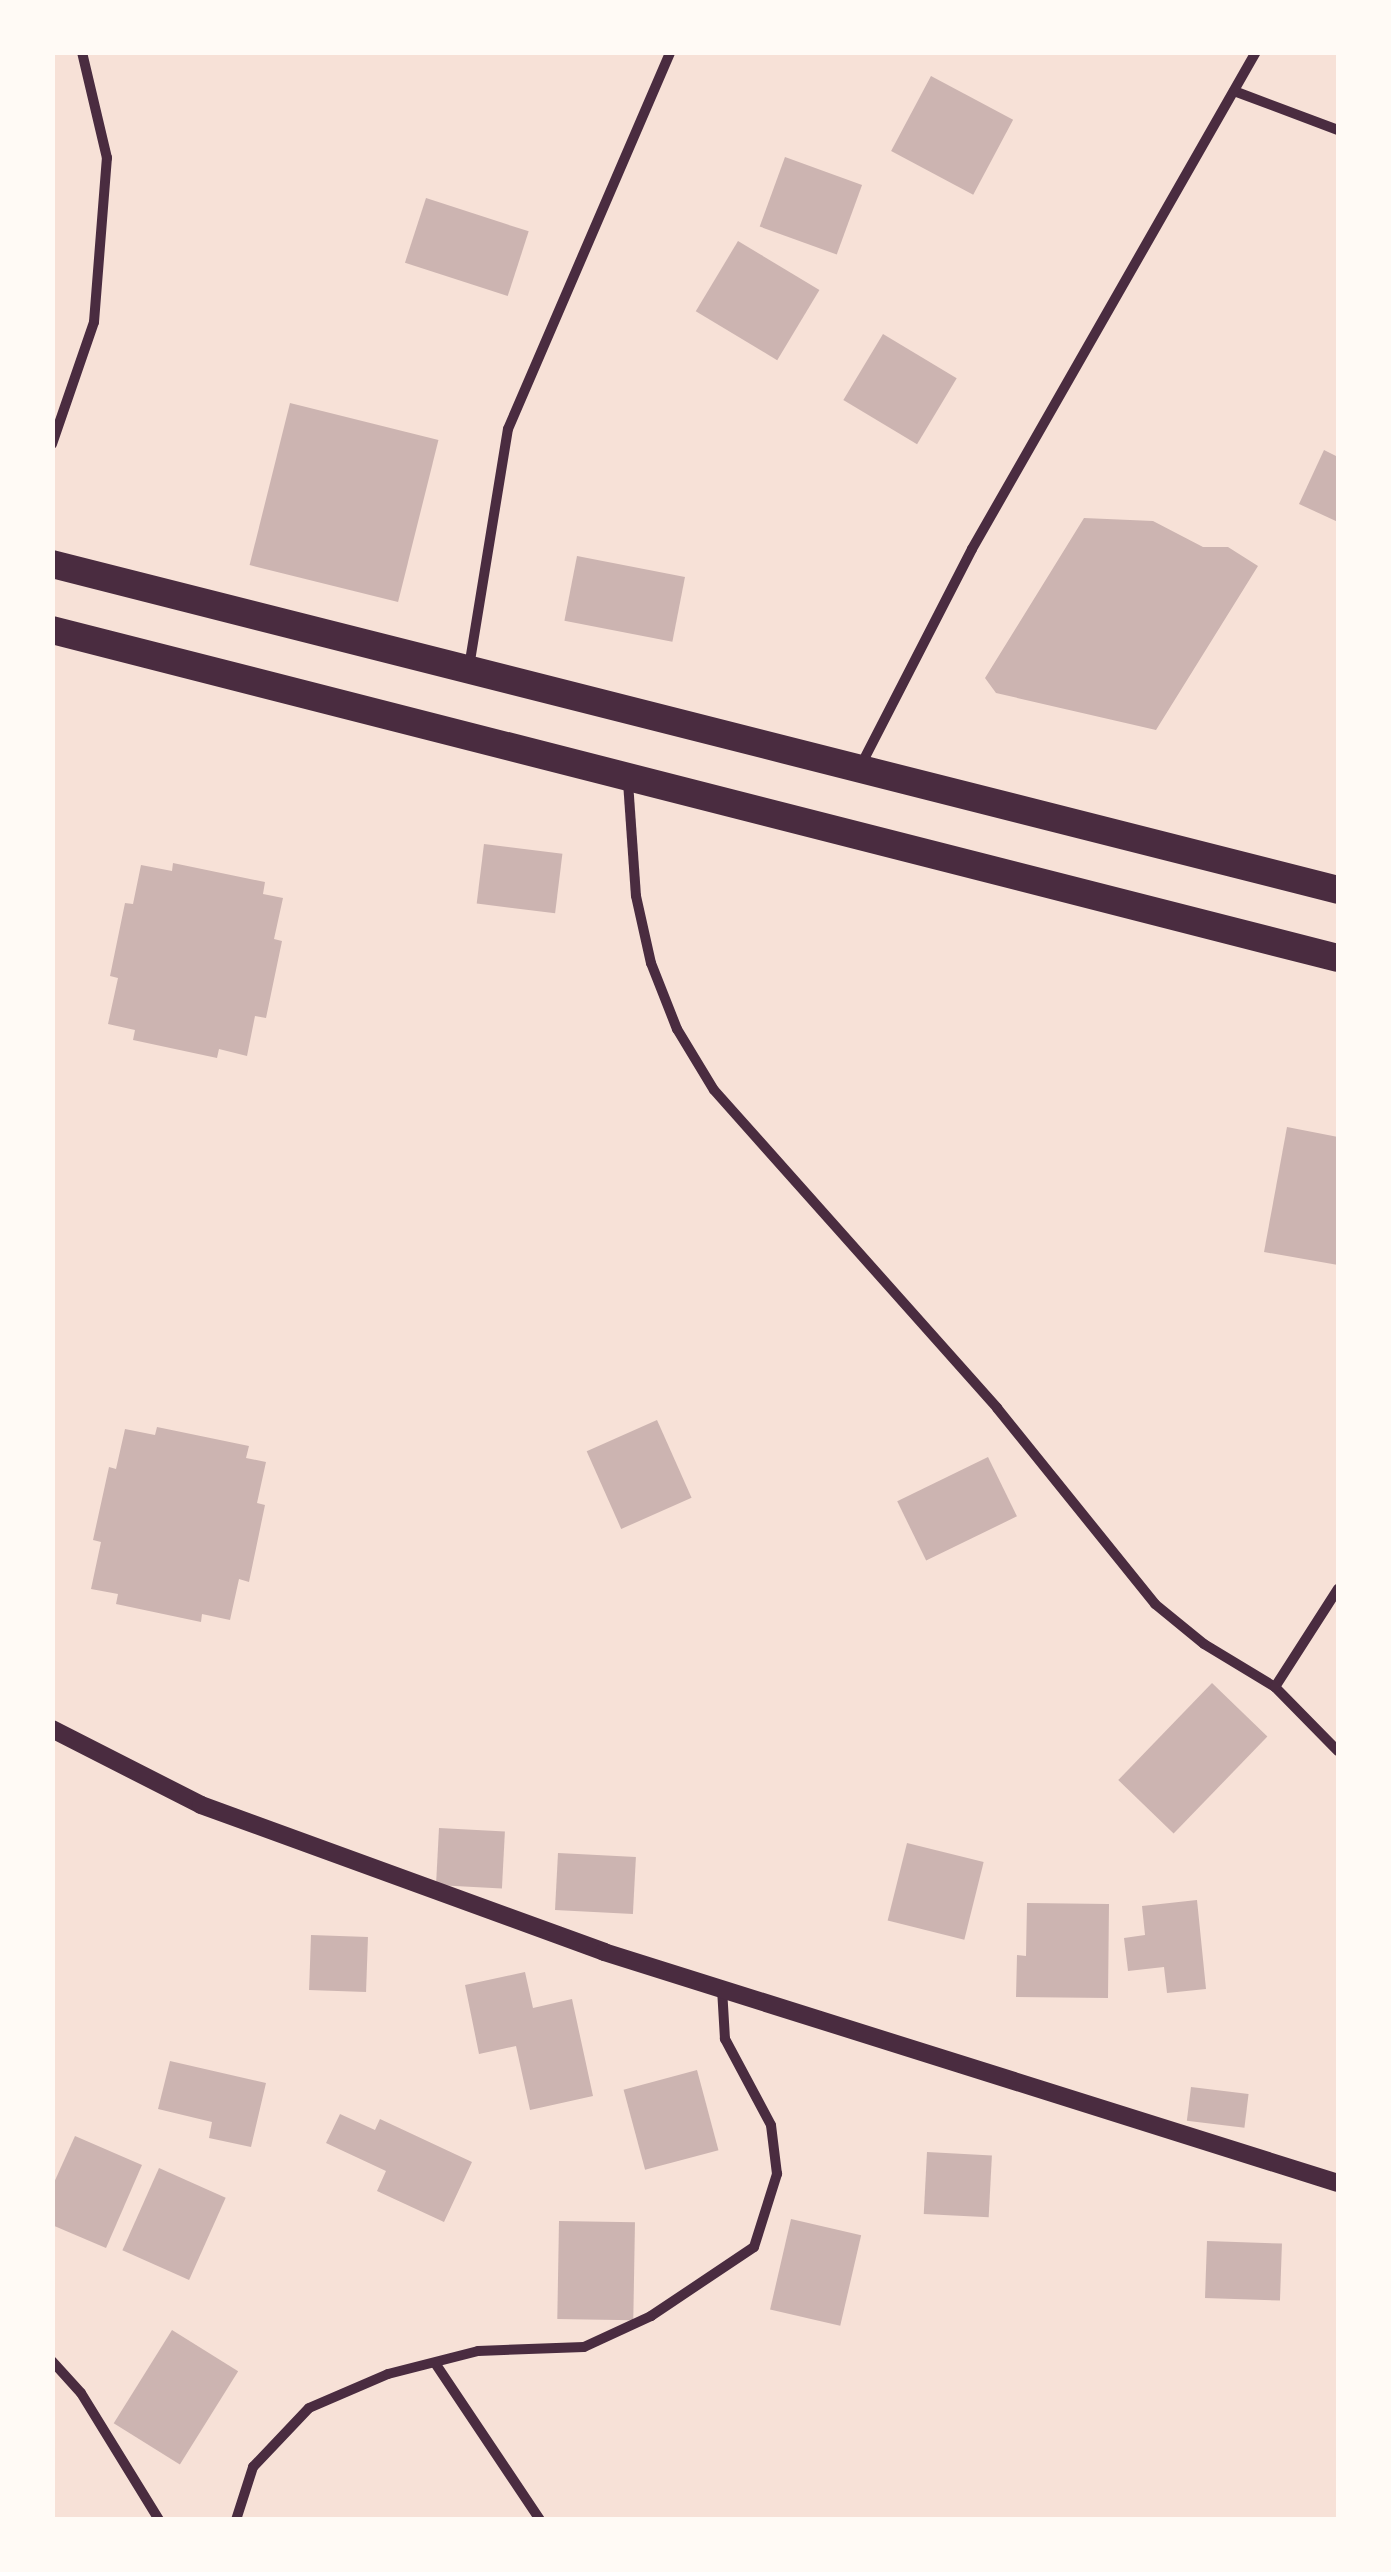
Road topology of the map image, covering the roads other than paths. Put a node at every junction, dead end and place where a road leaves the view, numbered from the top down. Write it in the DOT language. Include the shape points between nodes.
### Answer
graph roads {
  1 [pos="82,52"];
  2 [pos="670,52"];
  3 [pos="1256,52"];
  4 [pos="1234,91"];
  5 [pos="1338,130"];
  6 [pos="52,444"];
  7 [pos="52,564"];
  8 [pos="52,630"];
  9 [pos="469,668"];
  10 [pos="859,768"];
  11 [pos="628,778"];
  12 [pos="1338,890"];
  13 [pos="1338,958"];
  14 [pos="1338,1589"];
  15 [pos="1275,1687"];
  16 [pos="52,1730"];
  17 [pos="1338,1751"];
  18 [pos="722,1989"];
  19 [pos="1338,2182"];
  20 [pos="52,2362"];
  21 [pos="435,2363"];
  22 [pos="159,2520"];
  23 [pos="236,2520"];
  24 [pos="540,2520"];
  1 -- 6 [label="street" via="107,158 94,322"];
  2 -- 9 [label="street" via="508,429"];
  3 -- 4 [label="street"];
  4 -- 5 [label="street"];
  4 -- 10 [label="street" via="972,549"];
  7 -- 9 [label="highway"];
  8 -- 11 [label="highway"];
  9 -- 10 [label="highway"];
  10 -- 12 [label="highway"];
  11 -- 13 [label="highway"];
  11 -- 15 [label="street" via="636,896 651,963 677,1029 714,1090 997,1408 1155,1604 1204,1644"];
  14 -- 15 [label="street"];
  15 -- 17 [label="street"];
  16 -- 18 [label="street" via="201,1805"];
  18 -- 19 [label="street"];
  18 -- 21 [label="street" via="724,2039 771,2125 775,2157 777,2174 754,2247 651,2316 584,2347 478,2351"];
  20 -- 22 [label="street" via="81,2394"];
  21 -- 23 [label="street" via="388,2374 310,2408 252,2467"];
  21 -- 24 [label="street"];
}
